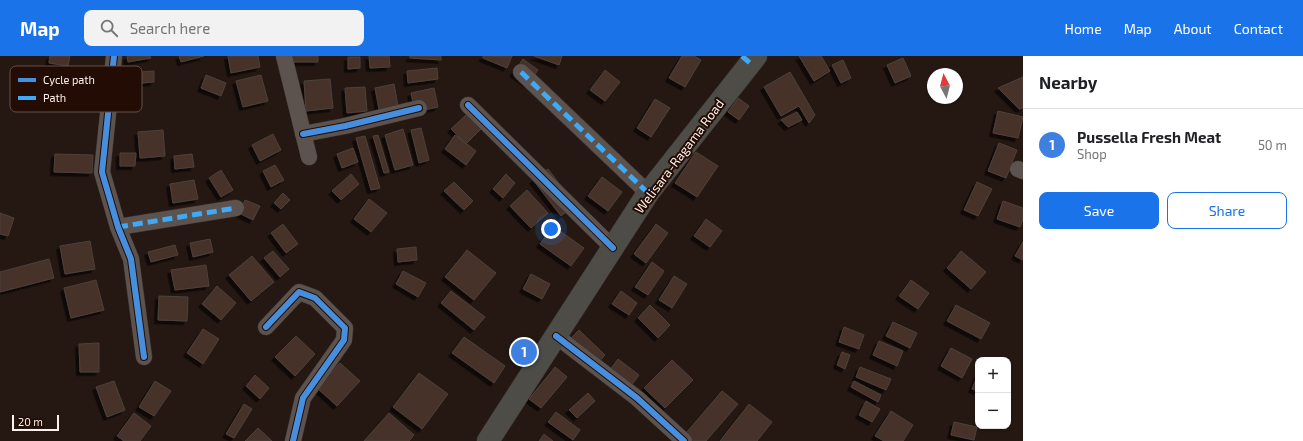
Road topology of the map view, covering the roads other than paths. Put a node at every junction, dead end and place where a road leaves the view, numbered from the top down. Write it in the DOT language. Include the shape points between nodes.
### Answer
graph roads {
  1 [pos="114,56"];
  2 [pos="284,56"];
  3 [pos="750,58"];
  4 [pos="113,66"];
  5 [pos="521,72"];
  6 [pos="468,105"];
  7 [pos="419,108"];
  8 [pos="108,112"];
  9 [pos="303,134"];
  10 [pos="309,157"];
  11 [pos="648,193"];
  12 [pos="236,208"];
  13 [pos="118,226"];
  14 [pos="613,248"];
  15 [pos="266,327"];
  16 [pos="556,336"];
  17 [pos="144,356"];
  18 [pos="293,441"];
  19 [pos="488,441"];
  20 [pos="684,441"];
  1 -- 4 [label="street"];
  2 -- 9 [label="street"];
  3 -- 11 [label="main road, Welisara-Ragama Road"];
  5 -- 11 [label="street"];
  6 -- 14 [label="street"];
  7 -- 9 [label="street"];
  8 -- 13 [label="street" via="102,172"];
  9 -- 10 [label="street"];
  11 -- 14 [label="main road, Welisara-Ragama Road"];
  12 -- 13 [label="street"];
  13 -- 17 [label="street" via="131,260"];
  14 -- 16 [label="main road, Welisara-Ragama Road"];
  15 -- 18 [label="street" via="299,292 315,298 345,328 344,340 303,398"];
  16 -- 19 [label="main road, Welisara-Ragama Road"];
  16 -- 20 [label="street" via="637,398"];
}
